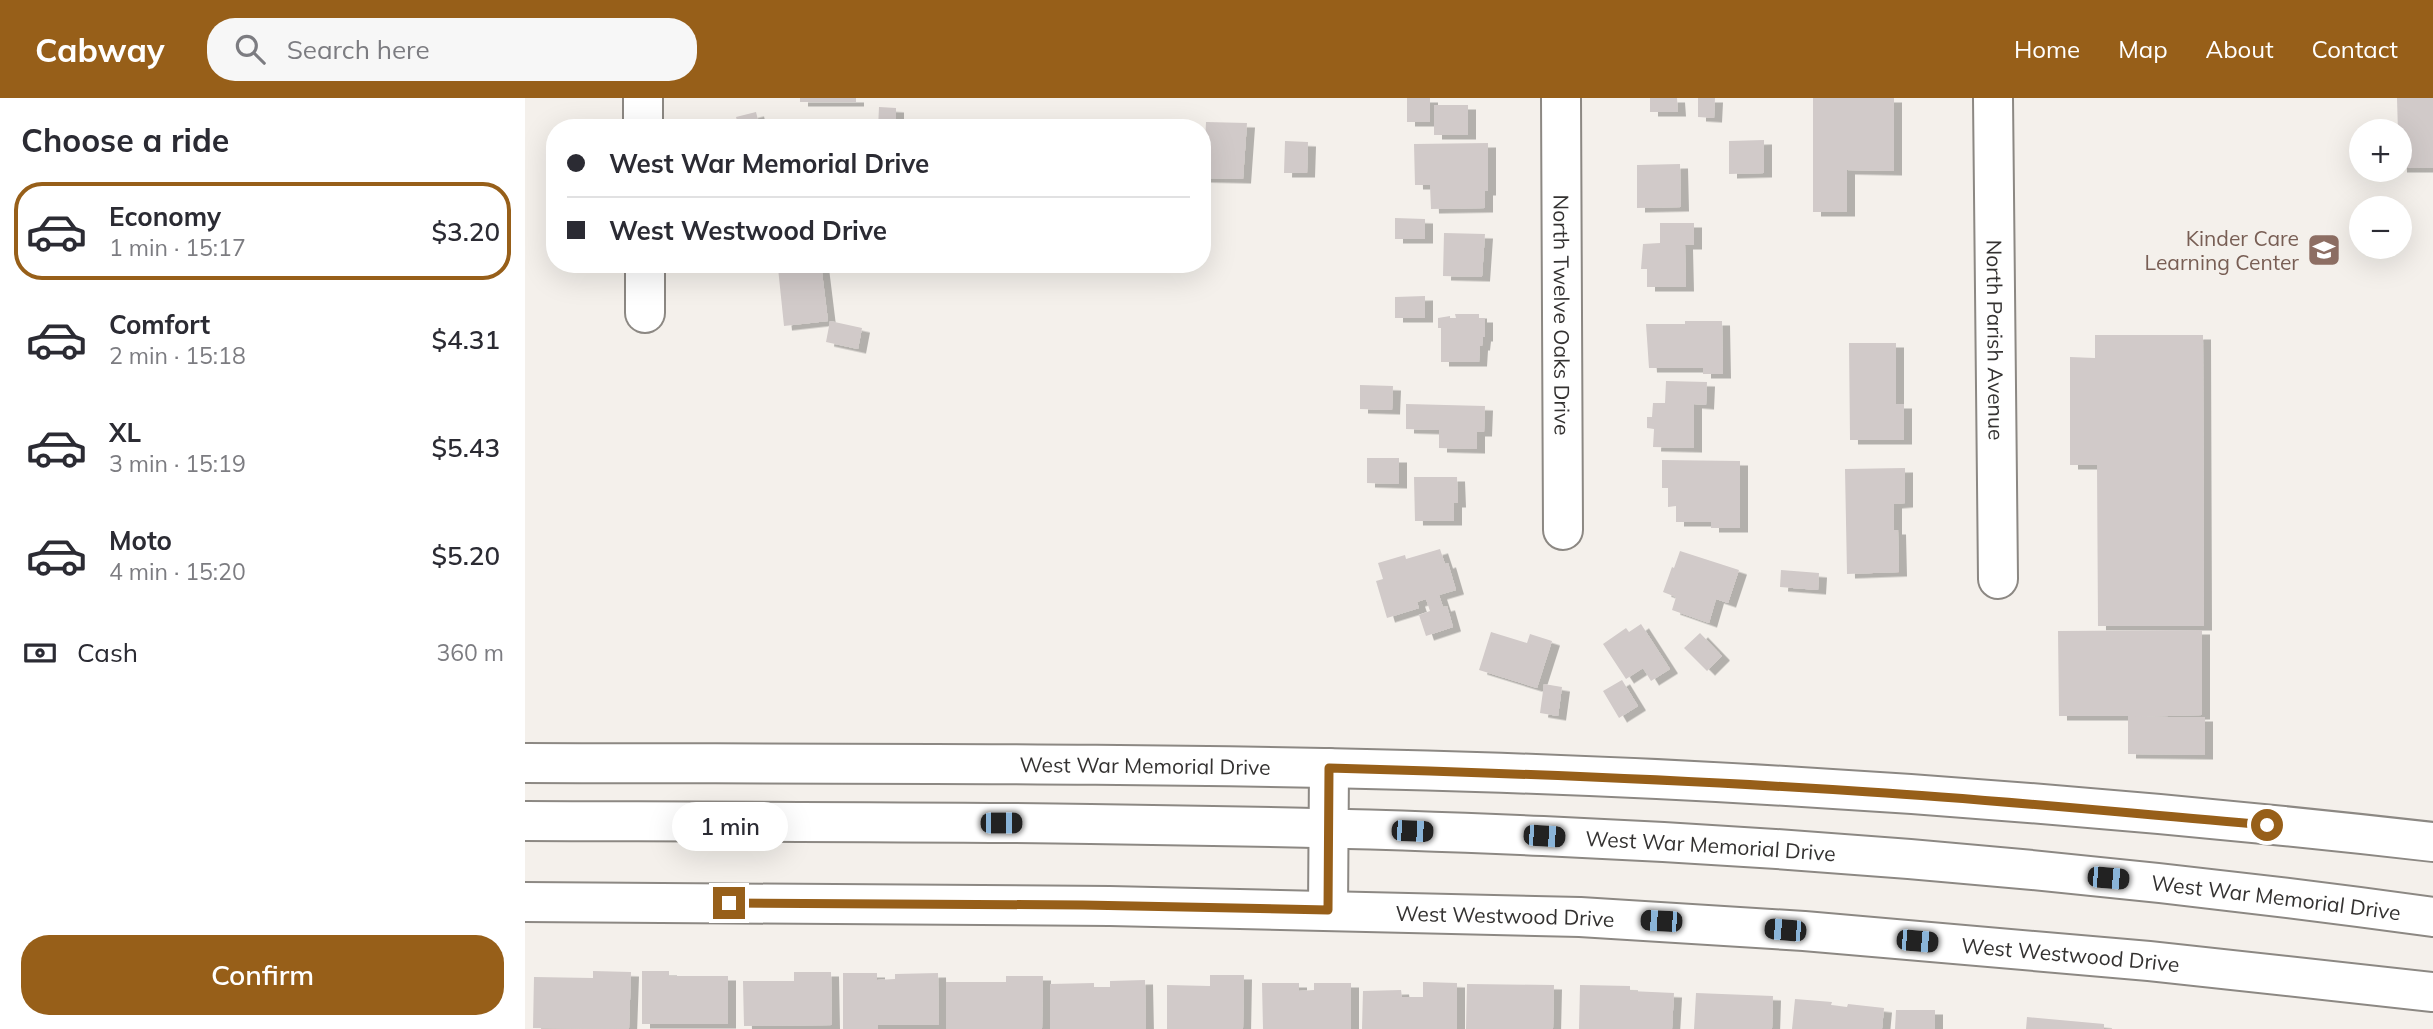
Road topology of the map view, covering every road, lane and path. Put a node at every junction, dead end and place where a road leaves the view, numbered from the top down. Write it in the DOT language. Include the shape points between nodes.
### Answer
graph roads {
  1 [pos="643,98"];
  2 [pos="1561,98"];
  3 [pos="1993,98"];
  4 [pos="643,119"];
  5 [pos="645,273"];
  6 [pos="645,313"];
  7 [pos="1563,530"];
  8 [pos="1998,579"];
  9 [pos="525,763"];
  10 [pos="1329,768"];
  11 [pos="525,821"];
  12 [pos="1329,829"];
  13 [pos="2433,842"];
  14 [pos="525,902"];
  15 [pos="1328,910"];
  16 [pos="2433,917"];
  17 [pos="2433,992"];
  1 -- 4 [label="main road"];
  2 -- 7 [label="main road, North Twelve Oaks Drive"];
  3 -- 8 [label="main road, North Parish Avenue"];
  5 -- 6 [label="main road"];
  9 -- 10 [label="main road, West War Memorial Drive"];
  10 -- 12 [label="main road"];
  10 -- 13 [label="main road, West War Memorial Drive" via="1874,792"];
  11 -- 12 [label="main road, West War Memorial Drive"];
  12 -- 15 [label="main road"];
  12 -- 16 [label="main road, West War Memorial Drive" via="1544,836 1856,855 2174,885"];
  14 -- 15 [label="main road, West Westwood Drive"];
  15 -- 17 [label="main road, West Westwood Drive" via="1681,922 2149,961"];
}
